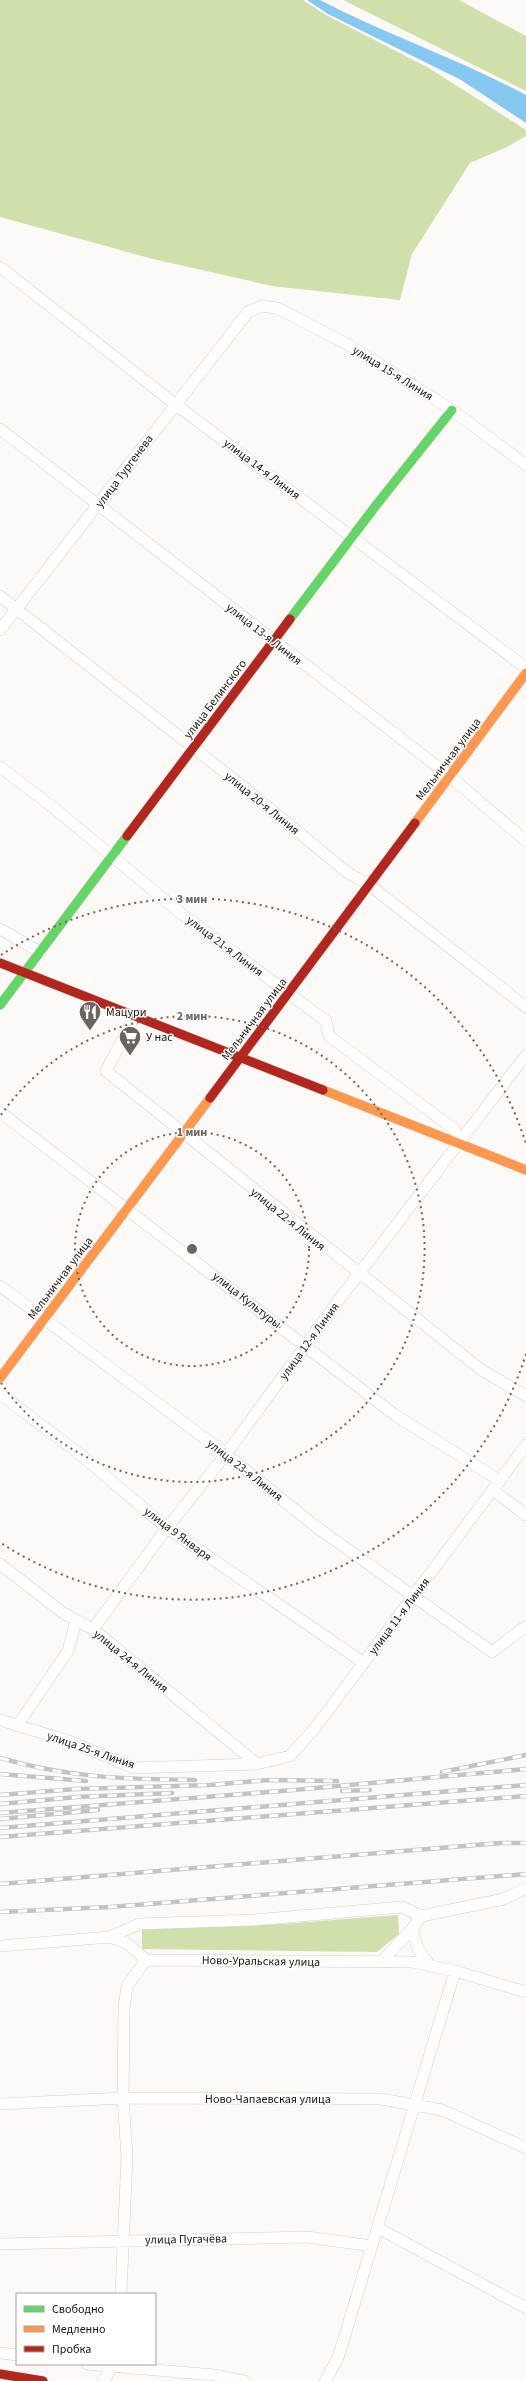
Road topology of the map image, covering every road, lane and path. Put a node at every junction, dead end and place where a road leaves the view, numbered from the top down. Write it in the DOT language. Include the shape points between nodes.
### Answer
graph roads {
  1 [pos="0,267"];
  2 [pos="248,312"];
  3 [pos="175,404"];
  4 [pos="452,410"];
  5 [pos="0,429"];
  6 [pos="526,465"];
  7 [pos="99,505"];
  8 [pos="352,537"];
  9 [pos="0,596"];
  10 [pos="16,609"];
  11 [pos="0,630"];
  12 [pos="273,641"];
  13 [pos="526,668"];
  14 [pos="526,674"];
  15 [pos="193,747"];
  16 [pos="0,767"];
  17 [pos="450,778"];
  18 [pos="526,841"];
  19 [pos="113,856"];
  20 [pos="368,884"];
  21 [pos="0,929"];
  22 [pos="40,952"];
  23 [pos="0,963"];
  24 [pos="25,973"];
  25 [pos="288,993"];
  26 [pos="0,1006"];
  27 [pos="526,1007"];
  28 [pos="134,1016"];
  29 [pos="526,1055"];
  30 [pos="239,1057"];
  31 [pos="0,1112"];
  32 [pos="183,1135"];
  33 [pos="460,1144"];
  34 [pos="526,1170"];
  35 [pos="128,1209"];
  36 [pos="358,1275"];
  37 [pos="0,1286"];
  38 [pos="44,1319"];
  39 [pos="306,1345"];
  40 [pos="0,1378"];
  41 [pos="0,1394"];
  42 [pos="526,1396"];
  43 [pos="526,1446"];
  44 [pos="226,1454"];
  45 [pos="500,1481"];
  46 [pos="493,1490"];
  47 [pos="526,1515"];
  48 [pos="167,1528"];
  49 [pos="0,1564"];
  50 [pos="414,1597"];
  51 [pos="76,1620"];
  52 [pos="526,1626"];
  53 [pos="93,1629"];
  54 [pos="364,1663"];
  55 [pos="0,1720"];
  56 [pos="17,1726"];
  57 [pos="257,1764"];
  58 [pos="526,1888"];
  59 [pos="420,1916"];
  60 [pos="412,1929"];
  61 [pos="110,1937"];
  62 [pos="0,1946"];
  63 [pos="146,1960"];
  64 [pos="381,1962"];
  65 [pos="430,1966"];
  66 [pos="455,1971"];
  67 [pos="526,1992"];
  68 [pos="122,2098"];
  69 [pos="0,2104"];
  70 [pos="416,2106"];
  71 [pos="526,2148"];
  72 [pos="378,2228"];
  73 [pos="123,2240"];
  74 [pos="0,2244"];
  75 [pos="372,2246"];
  76 [pos="121,2293"];
  77 [pos="526,2308"];
  78 [pos="0,2353"];
  79 [pos="16,2355"];
  80 [pos="100,2365"];
  81 [pos="113,2366"];
  82 [pos="0,2374"];
  83 [pos="43,2381"];
  84 [pos="103,2381"];
  85 [pos="244,2381"];
  86 [pos="325,2381"];
  1 -- 3 [label="street, улица 14-я Линия"];
  2 -- 3 [label="street, улица Тургенева"];
  2 -- 4 [label="street, улица 15-я Линия" via="262,306 277,308 349,345"];
  3 -- 7 [label="street, улица Тургенева"];
  3 -- 8 [label="street, улица 14-я Линия"];
  4 -- 6 [label="street, улица 15-я Линия"];
  4 -- 8 [label="street, улица Белинского"];
  5 -- 7 [label="street, улица 13-я Линия"];
  7 -- 10 [label="street, улица Тургенева"];
  7 -- 12 [label="street, улица 13-я Линия"];
  8 -- 12 [label="street, улица Белинского"];
  8 -- 13 [label="street, улица 14-я Линия"];
  9 -- 10 [label="street, улица 20-я Линия"];
  10 -- 11 [label="street, улица Тургенева"];
  10 -- 15 [label="street, улица 20-я Линия"];
  12 -- 15 [label="street, улица Белинского"];
  12 -- 17 [label="street, улица 13-я Линия"];
  14 -- 17 [label="street, Мельничная улица"];
  15 -- 19 [label="street, улица Белинского"];
  15 -- 20 [label="street, улица 20-я Линия" via="348,873"];
  16 -- 19 [label="street, улица 21-я Линия"];
  17 -- 18 [label="street, улица 13-я Линия"];
  17 -- 20 [label="street, Мельничная улица"];
  19 -- 22 [label="street, улица Белинского"];
  19 -- 25 [label="street, улица 21-я Линия" via="178,912"];
  20 -- 25 [label="street, Мельничная улица"];
  20 -- 27 [label="street, улица 20-я Линия"];
  21 -- 22 [label="street"];
  22 -- 24 [label="street, улица Белинского"];
  23 -- 24 [label="street"];
  24 -- 26 [label="street, улица Белинского"];
  24 -- 28 [label="street"];
  25 -- 30 [label="street, Мельничная улица"];
  25 -- 33 [label="street, улица 21-я Линия" via="326,1021 330,1036 455,1130"];
  28 -- 30 [label="street"];
  28 -- 32 [label="street, улица 22-я Линия" via="106,1071"];
  29 -- 33 [label="street, улица 12-я Линия"];
  30 -- 32 [label="street, Мельничная улица"];
  30 -- 33 [label="street"];
  31 -- 35 [label="street, улица Культуры"];
  32 -- 35 [label="street, Мельничная улица"];
  32 -- 36 [label="street, улица 22-я Линия"];
  33 -- 34 [label="street"];
  33 -- 36 [label="street, улица 12-я Линия"];
  35 -- 38 [label="street, Мельничная улица"];
  35 -- 39 [label="street, улица Культуры"];
  36 -- 39 [label="street, улица 12-я Линия"];
  36 -- 42 [label="street, улица 22-я Линия" via="480,1369"];
  37 -- 38 [label="street, улица 23-я Линия"];
  38 -- 40 [label="street, Мельничная улица"];
  38 -- 44 [label="street, улица 23-я Линия"];
  39 -- 44 [label="street, улица 12-я Линия"];
  39 -- 45 [label="street, улица Культуры" via="395,1415"];
  41 -- 48 [label="street, улица 9 Января" via="77,1452"];
  43 -- 45 [label="street, улица 11-я Линия"];
  44 -- 48 [label="street, улица 12-я Линия"];
  44 -- 50 [label="street, улица 23-я Линия" via="315,1526"];
  45 -- 46 [label="street, улица 11-я Линия"];
  46 -- 47 [label="street"];
  46 -- 50 [label="street, улица 11-я Линия"];
  48 -- 53 [label="street, улица 12-я Линия"];
  48 -- 54 [label="street, улица 9 Января"];
  49 -- 51 [label="street, улица 24-я Линия"];
  50 -- 52 [label="street, улица 23-я Линия" via="492,1652"];
  50 -- 54 [label="street, улица 11-я Линия"];
  51 -- 53 [label="street, улица 24-я Линия"];
  51 -- 56 [label="street" via="68,1651"];
  53 -- 57 [label="street, улица 24-я Линия"];
  54 -- 57 [label="street, улица 11-я Линия" via="315,1728 290,1756"];
  55 -- 56 [label="street, улица 25-я Линия"];
  56 -- 57 [label="street, улица 25-я Линия" via="69,1741 134,1768"];
  58 -- 59 [label="street" via="504,1899"];
  59 -- 60 [label="street"];
  59 -- 61 [label="street" via="402,1907 254,1920 139,1924"];
  60 -- 64 [label="street"];
  60 -- 65 [label="street" via="418,1948"];
  61 -- 62 [label="street"];
  61 -- 63 [label="street" via="127,1943"];
  63 -- 64 [label="street, Ново-Уральская улица"];
  63 -- 68 [label="street" via="127,1986 124,2008"];
  64 -- 65 [label="street, Ново-Уральская улица" via="413,1962"];
  65 -- 66 [label="street, Ново-Уральская улица"];
  66 -- 67 [label="street, Ново-Уральская улица"];
  66 -- 70 [label="street"];
  68 -- 69 [label="street, Ново-Чапаевская улица"];
  68 -- 70 [label="street, Ново-Чапаевская улица" via="381,2099"];
  68 -- 73 [label="street" via="127,2156"];
  70 -- 71 [label="street, Ново-Чапаевская улица" via="442,2110"];
  70 -- 72 [label="street"];
  72 -- 75 [label="street"];
  72 -- 77 [label="street"];
  73 -- 74 [label="street, улица Пугачёва"];
  73 -- 75 [label="street, улица Пугачёва" via="307,2237"];
  73 -- 76 [label="street"];
  75 -- 86 [label="street" via="338,2358"];
  78 -- 79 [label="street"];
  80 -- 81 [label="street"];
  81 -- 84 [label="street"];
  81 -- 85 [label="street" via="214,2375"];
  82 -- 83 [label="street"];
}
